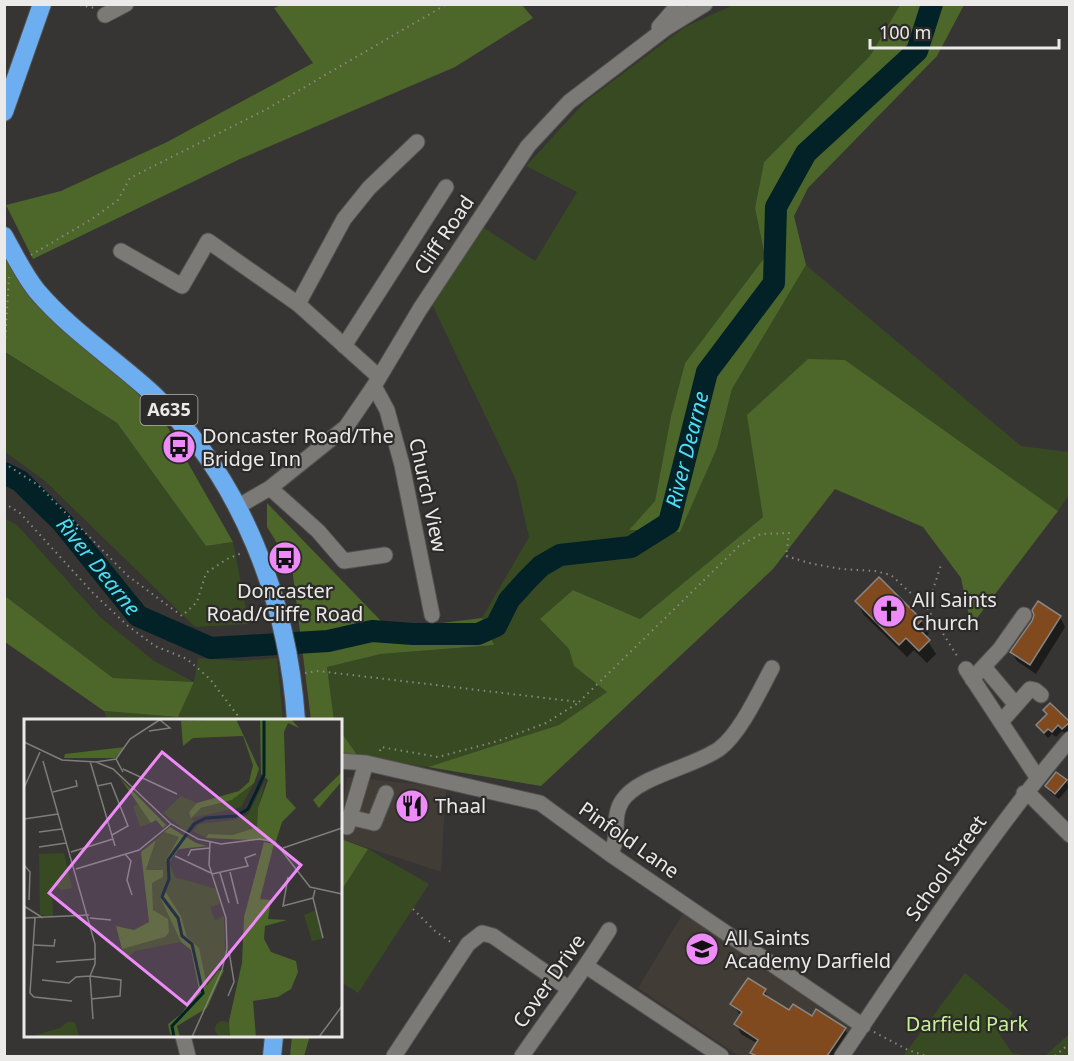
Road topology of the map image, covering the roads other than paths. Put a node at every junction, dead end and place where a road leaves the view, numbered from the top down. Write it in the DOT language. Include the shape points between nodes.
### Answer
graph roads {
  1 [pos="42,4"];
  2 [pos="126,4"];
  3 [pos="679,4"];
  4 [pos="705,4"];
  5 [pos="105,15"];
  6 [pos="651,39"];
  7 [pos="4,112"];
  8 [pos="417,142"];
  9 [pos="446,187"];
  10 [pos="4,236"];
  11 [pos="121,251"];
  12 [pos="298,304"];
  13 [pos="344,346"];
  14 [pos="376,382"];
  15 [pos="270,488"];
  16 [pos="237,507"];
  17 [pos="385,555"];
  18 [pos="432,615"];
  19 [pos="1024,615"];
  20 [pos="984,667"];
  21 [pos="772,668"];
  22 [pos="1041,695"];
  23 [pos="1016,705"];
  24 [pos="296,719"];
  25 [pos="1001,722"];
  26 [pos="1070,739"];
  27 [pos="342,761"];
  28 [pos="371,765"];
  29 [pos="1037,777"];
  30 [pos="386,793"];
  31 [pos="1024,793"];
  32 [pos="1070,835"];
  33 [pos="610,854"];
  34 [pos="609,930"];
  35 [pos="586,966"];
  36 [pos="568,988"];
  37 [pos="862,1026"];
  38 [pos="183,1037"];
  39 [pos="274,1037"];
  40 [pos="188,1056"];
  41 [pos="272,1056"];
  42 [pos="394,1056"];
  43 [pos="522,1056"];
  44 [pos="720,1056"];
  45 [pos="842,1056"];
  1 -- 7 [label="highway"];
  2 -- 5 [label="street"];
  3 -- 6 [label="street"];
  4 -- 6 [label="street, Cliff Road"];
  6 -- 14 [label="street, Cliff Road" via="569,102 528,146"];
  8 -- 12 [label="street" via="369,188 344,219"];
  9 -- 13 [label="street"];
  10 -- 16 [label="highway, A635" via="14,268 50,306 177,418 202,449"];
  11 -- 12 [label="street" via="182,286 208,241"];
  12 -- 13 [label="street"];
  13 -- 14 [label="street"];
  14 -- 15 [label="street, Cliff Road" via="346,427"];
  14 -- 18 [label="street, Church View" via="402,465"];
  15 -- 16 [label="street, Cliff Road"];
  15 -- 17 [label="street" via="318,531 344,561"];
  16 -- 24 [label="highway, A635" via="257,548 279,621"];
  19 -- 20 [label="street"];
  20 -- 23 [label="street"];
  20 -- 25 [label="street" via="969,674"];
  21 -- 33 [label="street" via="744,717 719,749 634,789 622,801 615,818 615,846"];
  22 -- 23 [label="street" via="1030,689"];
  23 -- 25 [label="street"];
  25 -- 29 [label="street"];
  26 -- 29 [label="street, School Street"];
  27 -- 28 [label="street, Pinfold Lane"];
  28 -- 30 [label="street" via="348,822 374,823"];
  28 -- 33 [label="street, Pinfold Lane" via="540,803"];
  29 -- 31 [label="street, School Street"];
  31 -- 32 [label="street"];
  31 -- 37 [label="street, School Street"];
  33 -- 37 [label="street, Pinfold Lane"];
  34 -- 35 [label="street, Cover Drive"];
  35 -- 36 [label="street, Cover Drive"];
  35 -- 44 [label="street"];
  36 -- 42 [label="street" via="493,936 482,933 468,944"];
  36 -- 43 [label="street, Cover Drive"];
  37 -- 45 [label="street, School Street"];
  38 -- 40 [label="street"];
  39 -- 41 [label="highway"];
}
